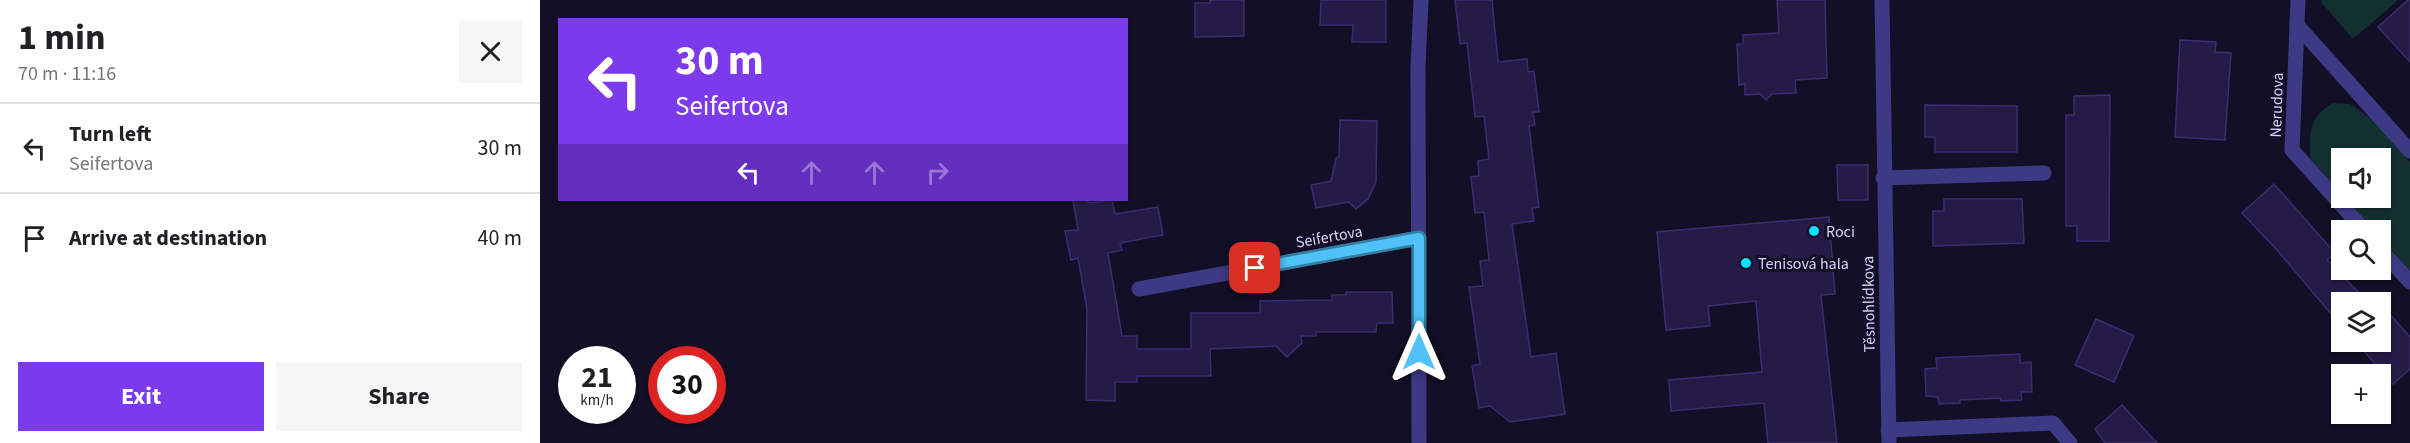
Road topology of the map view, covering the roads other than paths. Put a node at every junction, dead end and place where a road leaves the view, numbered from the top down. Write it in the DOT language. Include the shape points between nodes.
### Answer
graph roads {
  1 [pos="1421,0"];
  2 [pos="1882,0"];
  3 [pos="2298,0"];
  4 [pos="2297,25"];
  5 [pos="2410,151"];
  6 [pos="2044,173"];
  7 [pos="1883,178"];
  8 [pos="2355,220"];
  9 [pos="1419,238"];
  10 [pos="2391,261"];
  11 [pos="2410,282"];
  12 [pos="1138,289"];
  13 [pos="1889,436"];
  14 [pos="1419,443"];
  15 [pos="2070,443"];
  1 -- 9 [label="street"];
  2 -- 7 [label="street, Těsnohlídkova"];
  3 -- 4 [label="street, Nerudova"];
  4 -- 5 [label="street"];
  4 -- 8 [label="street, Nerudova" via="2292,150"];
  6 -- 7 [label="street"];
  7 -- 13 [label="street, Těsnohlídkova"];
  9 -- 12 [label="street, Seifertova"];
  9 -- 14 [label="street"];
  10 -- 11 [label="street"];
  13 -- 15 [label="street, Těsnohlídkova" via="2053,423"];
}
